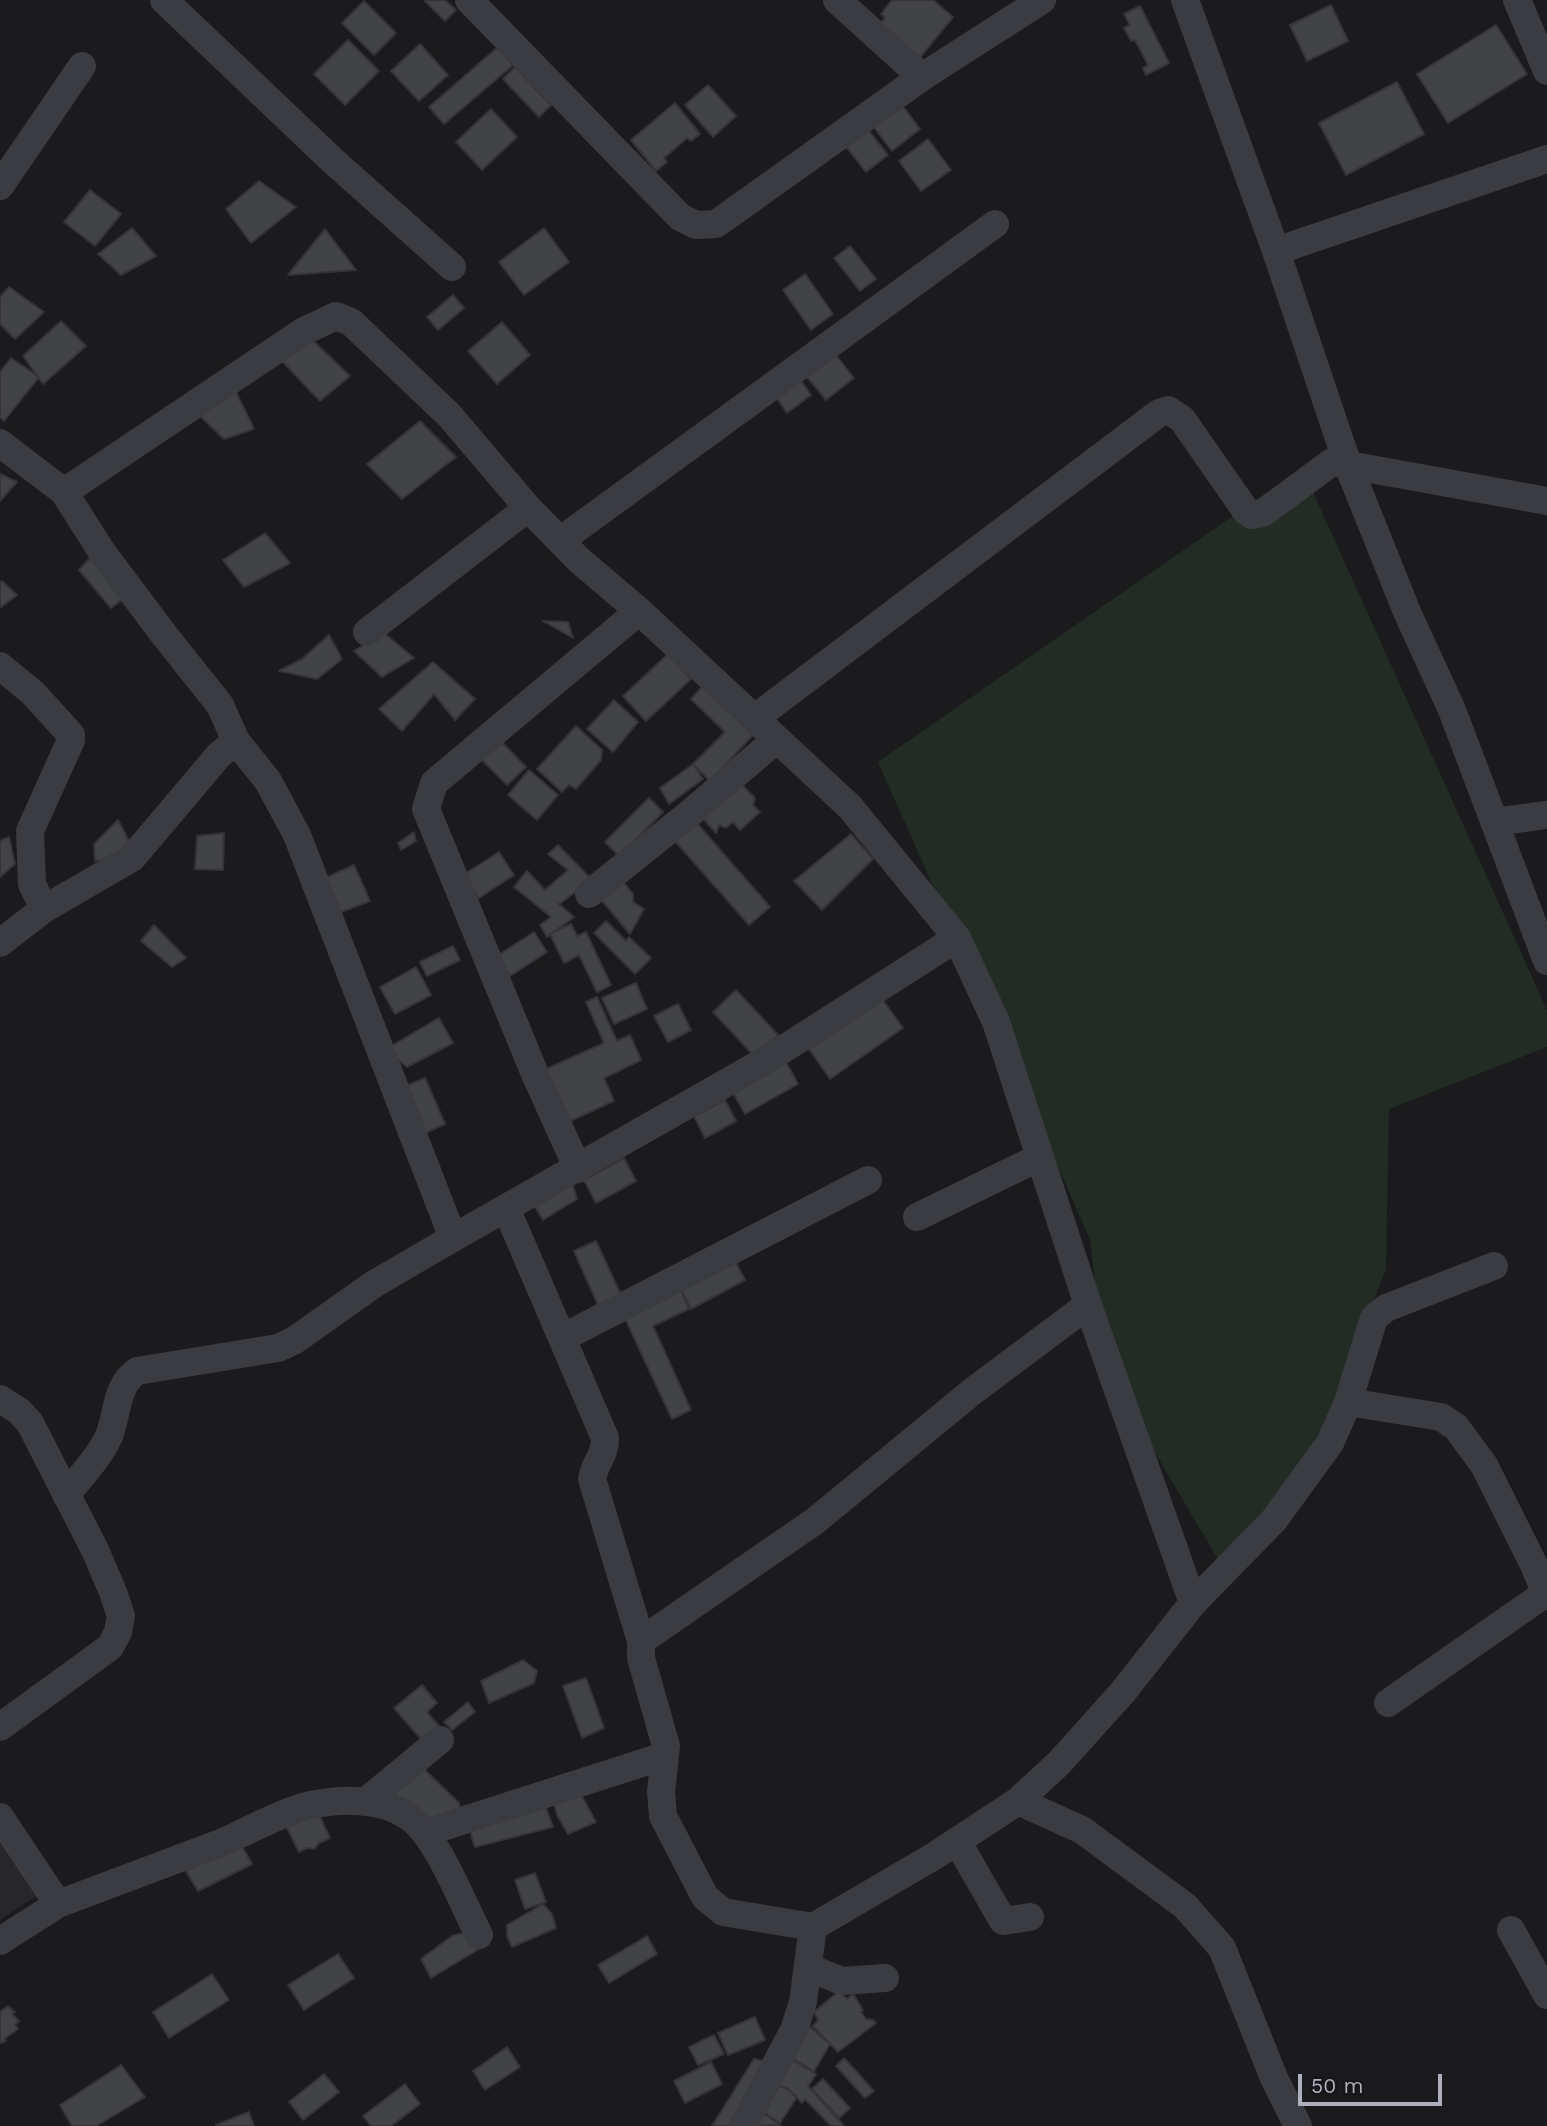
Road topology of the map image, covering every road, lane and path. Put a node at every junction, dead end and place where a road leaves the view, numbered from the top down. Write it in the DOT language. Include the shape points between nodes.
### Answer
graph roads {
  1 [pos="164,0"];
  2 [pos="469,0"];
  3 [pos="837,0"];
  4 [pos="1042,0"];
  5 [pos="1185,0"];
  6 [pos="1517,0"];
  7 [pos="82,66"];
  8 [pos="1547,71"];
  9 [pos="922,77"];
  10 [pos="1547,159"];
  11 [pos="0,186"];
  12 [pos="995,224"];
  13 [pos="1276,251"];
  14 [pos="452,267"];
  15 [pos="0,443"];
  16 [pos="1349,465"];
  17 [pos="64,492"];
  18 [pos="1547,501"];
  19 [pos="527,508"];
  20 [pos="561,540"];
  21 [pos="639,611"];
  22 [pos="367,632"];
  23 [pos="0,666"];
  24 [pos="755,718"];
  25 [pos="777,739"];
  26 [pos="236,741"];
  27 [pos="1547,815"];
  28 [pos="1494,822"];
  29 [pos="589,894"];
  30 [pos="44,909"];
  31 [pos="957,938"];
  32 [pos="0,943"];
  33 [pos="1547,961"];
  34 [pos="1040,1157"];
  35 [pos="578,1169"];
  36 [pos="868,1180"];
  37 [pos="506,1208"];
  38 [pos="917,1217"];
  39 [pos="453,1237"];
  40 [pos="1494,1266"];
  41 [pos="1088,1305"];
  42 [pos="562,1338"];
  43 [pos="0,1399"];
  44 [pos="1348,1402"];
  45 [pos="65,1495"];
  46 [pos="1546,1594"];
  47 [pos="1193,1603"];
  48 [pos="641,1641"];
  49 [pos="1388,1703"];
  50 [pos="0,1727"];
  51 [pos="440,1740"];
  52 [pos="664,1756"];
  53 [pos="1018,1801"];
  54 [pos="365,1802"];
  55 [pos="0,1817"];
  56 [pos="427,1832"];
  57 [pos="957,1841"];
  58 [pos="58,1904"];
  59 [pos="1030,1917"];
  60 [pos="813,1927"];
  61 [pos="1511,1930"];
  62 [pos="479,1935"];
  63 [pos="0,1941"];
  64 [pos="809,1968"];
  65 [pos="885,1978"];
  66 [pos="1547,1996"];
  67 [pos="743,2126"];
  68 [pos="1298,2126"];
  1 -- 14 [label="street"];
  2 -- 9 [label="street" via="680,217 696,225 716,224"];
  3 -- 9 [label="street"];
  4 -- 9 [label="street"];
  5 -- 13 [label="street"];
  6 -- 8 [label="street"];
  7 -- 11 [label="street"];
  10 -- 13 [label="street"];
  12 -- 20 [label="street"];
  13 -- 16 [label="street"];
  15 -- 17 [label="street"];
  16 -- 18 [label="street"];
  16 -- 24 [label="street" via="1332,462 1263,513 1252,515 1182,419 1168,410 1158,413"];
  16 -- 28 [label="street"];
  17 -- 19 [label="street" via="304,331 336,316 351,322 449,415"];
  17 -- 26 [label="street" via="102,552 220,705"];
  19 -- 20 [label="street"];
  19 -- 22 [label="street"];
  20 -- 21 [label="street"];
  21 -- 24 [label="street"];
  21 -- 35 [label="street" via="434,783 426,809"];
  23 -- 30 [label="street" via="33,693 71,735 30,831 32,884"];
  24 -- 25 [label="street"];
  25 -- 29 [label="street"];
  25 -- 31 [label="street" via="850,807"];
  26 -- 30 [label="street" via="132,858"];
  26 -- 39 [label="street" via="268,781 297,835"];
  27 -- 28 [label="street"];
  28 -- 33 [label="street"];
  30 -- 32 [label="street"];
  31 -- 34 [label="street" via="996,1022"];
  31 -- 35 [label="street" via="768,1059"];
  34 -- 38 [label="street"];
  34 -- 41 [label="street"];
  35 -- 37 [label="street"];
  36 -- 42 [label="street"];
  37 -- 39 [label="street"];
  37 -- 42 [label="street"];
  39 -- 45 [label="street" via="278,1348 137,1371 122,1388 108,1437"];
  40 -- 44 [label="street" via="1386,1308 1374,1318"];
  41 -- 47 [label="street"];
  41 -- 48 [label="street" via="973,1391 815,1521"];
  42 -- 48 [label="street" via="605,1438 605,1452 594,1465 592,1479"];
  43 -- 45 [label="street" via="30,1423"];
  44 -- 46 [label="street" via="1441,1417 1456,1427 1484,1465"];
  44 -- 47 [label="street" via="1330,1443 1274,1520"];
  45 -- 50 [label="street" via="113,1592 121,1616 118,1632 103,1653"];
  46 -- 49 [label="street"];
  47 -- 53 [label="street" via="1122,1693"];
  48 -- 52 [label="street" via="641,1658 666,1746"];
  51 -- 54 [label="street"];
  52 -- 56 [label="street"];
  52 -- 60 [label="street" via="663,1816 705,1897 723,1912"];
  53 -- 57 [label="street"];
  53 -- 68 [label="street" via="1083,1830 1185,1906 1222,1948"];
  54 -- 56 [label="street" via="390,1806"];
  54 -- 58 [label="street" via="309,1805"];
  55 -- 58 [label="street"];
  56 -- 62 [label="street"];
  57 -- 59 [label="street" via="1003,1921"];
  57 -- 60 [label="street"];
  58 -- 63 [label="street"];
  60 -- 64 [label="street"];
  61 -- 66 [label="street"];
  64 -- 65 [label="street" via="842,1981"];
  64 -- 67 [label="street" via="794,2030"];
}
